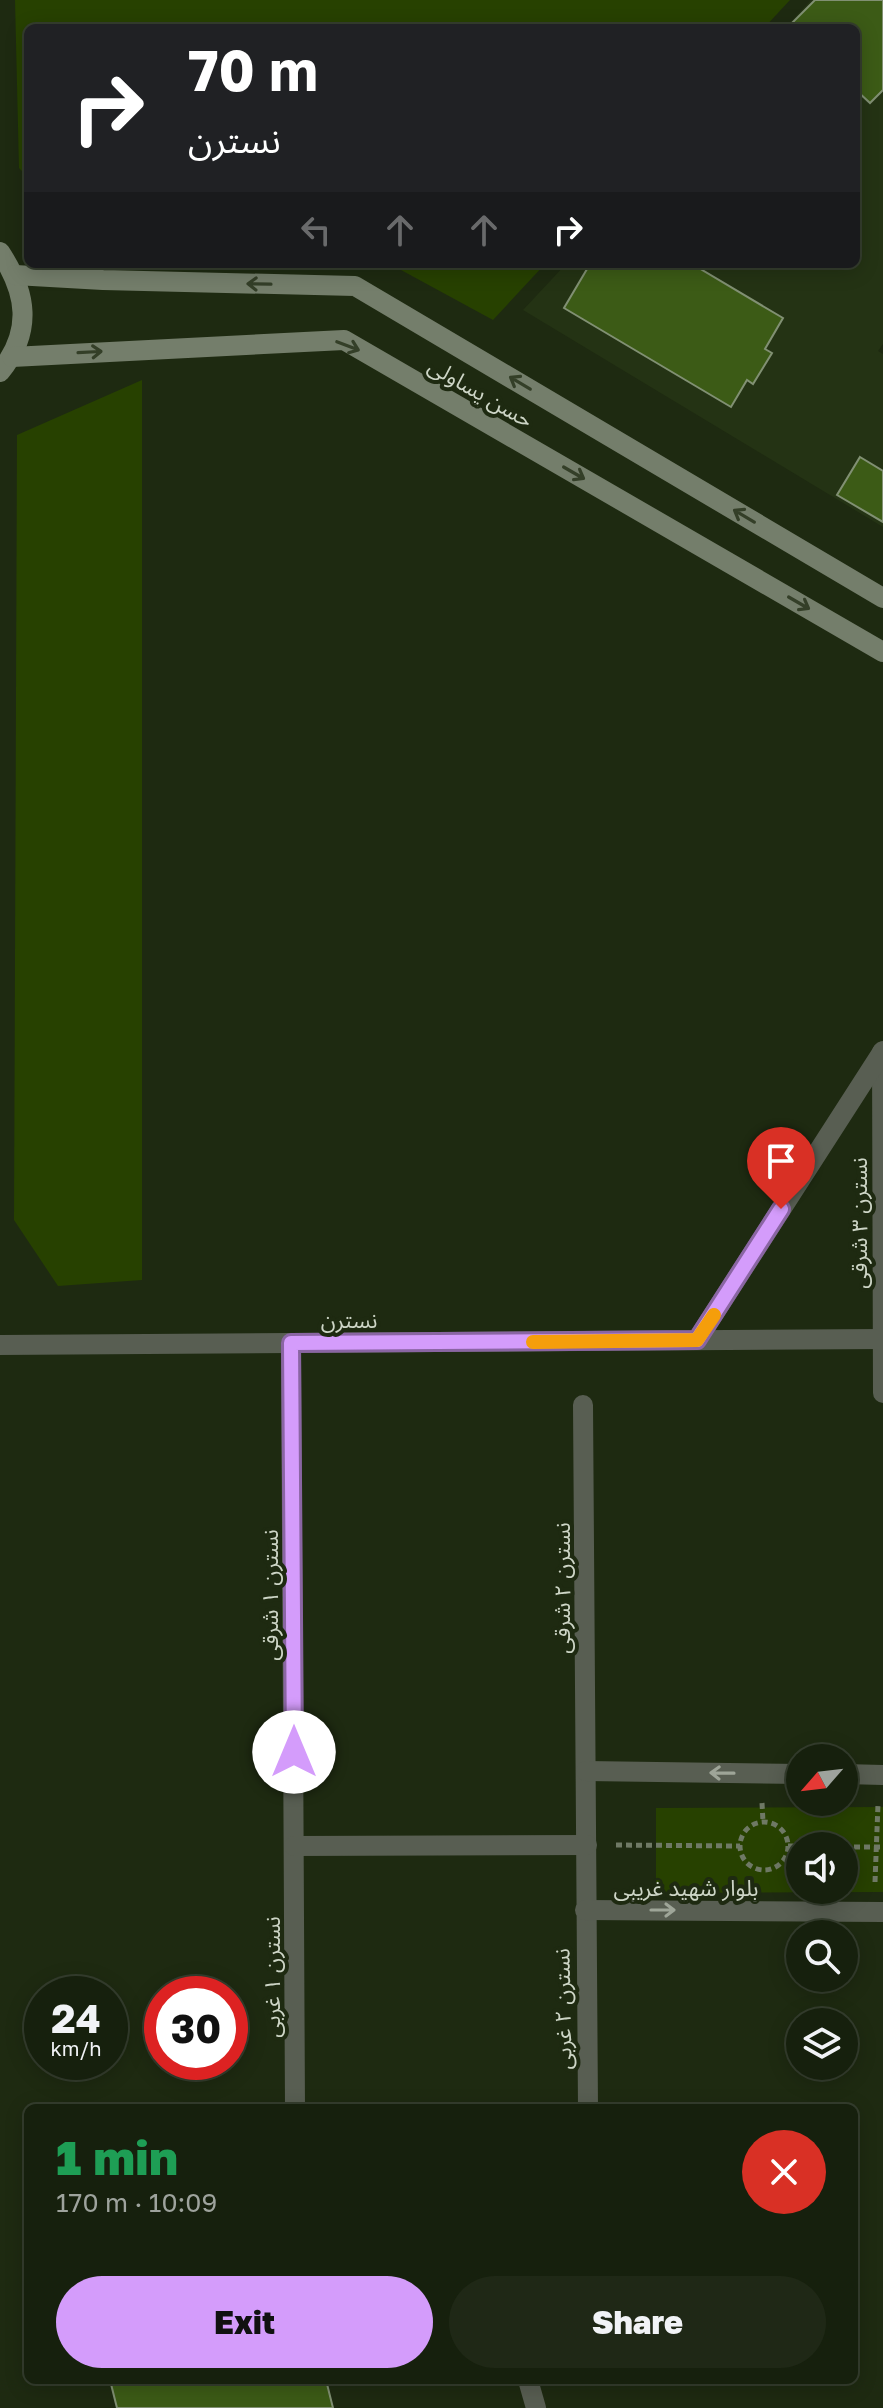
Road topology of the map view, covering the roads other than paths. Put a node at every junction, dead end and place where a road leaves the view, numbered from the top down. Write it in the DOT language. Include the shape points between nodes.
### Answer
graph roads {
  1 [pos="0,252"];
  2 [pos="15,275"];
  3 [pos="6,364"];
  4 [pos="883,598"];
  5 [pos="883,652"];
  6 [pos="882,1052"];
  7 [pos="883,1339"];
  8 [pos="697,1340"];
  9 [pos="291,1343"];
  10 [pos="0,1345"];
  11 [pos="883,1393"];
  12 [pos="583,1405"];
  13 [pos="586,1771"];
  14 [pos="786,1774"];
  15 [pos="858,1774"];
  16 [pos="883,1775"];
  17 [pos="587,1845"];
  18 [pos="294,1846"];
  19 [pos="585,1910"];
  20 [pos="883,1912"];
  21 [pos="295,2104"];
  22 [pos="588,2104"];
  23 [pos="529,2384"];
  24 [pos="536,2408"];
  1 -- 2 [label="street"];
  2 -- 3 [label="street" via="23,302 21,331"];
  4 -- 2 [label="street, حسن یساولی, one-way" via="355,286"];
  3 -- 5 [label="street, حسن یساولی, one-way" via="344,340"];
  6 -- 7 [label="street, نسترن ۳ شرقی"];
  6 -- 8 [label="street"];
  7 -- 8 [label="street, نسترن"];
  7 -- 11 [label="street, نسترن ۳ شرقی"];
  8 -- 9 [label="street, نسترن"];
  9 -- 10 [label="street, نسترن"];
  9 -- 18 [label="street, نسترن ۱ شرقی"];
  12 -- 13 [label="street, نسترن ۲ شرقی"];
  14 -- 13 [label="street, one-way"];
  13 -- 17 [label="street, نسترن ۲ شرقی"];
  15 -- 16 [label="street"];
  17 -- 18 [label="street"];
  17 -- 19 [label="street, نسترن ۲ غربی"];
  18 -- 21 [label="street, نسترن ۱ غربی"];
  19 -- 20 [label="street, بلوار شهید غریبی, one-way"];
  19 -- 22 [label="street, نسترن ۲ غربی"];
  23 -- 24 [label="street"];
}
